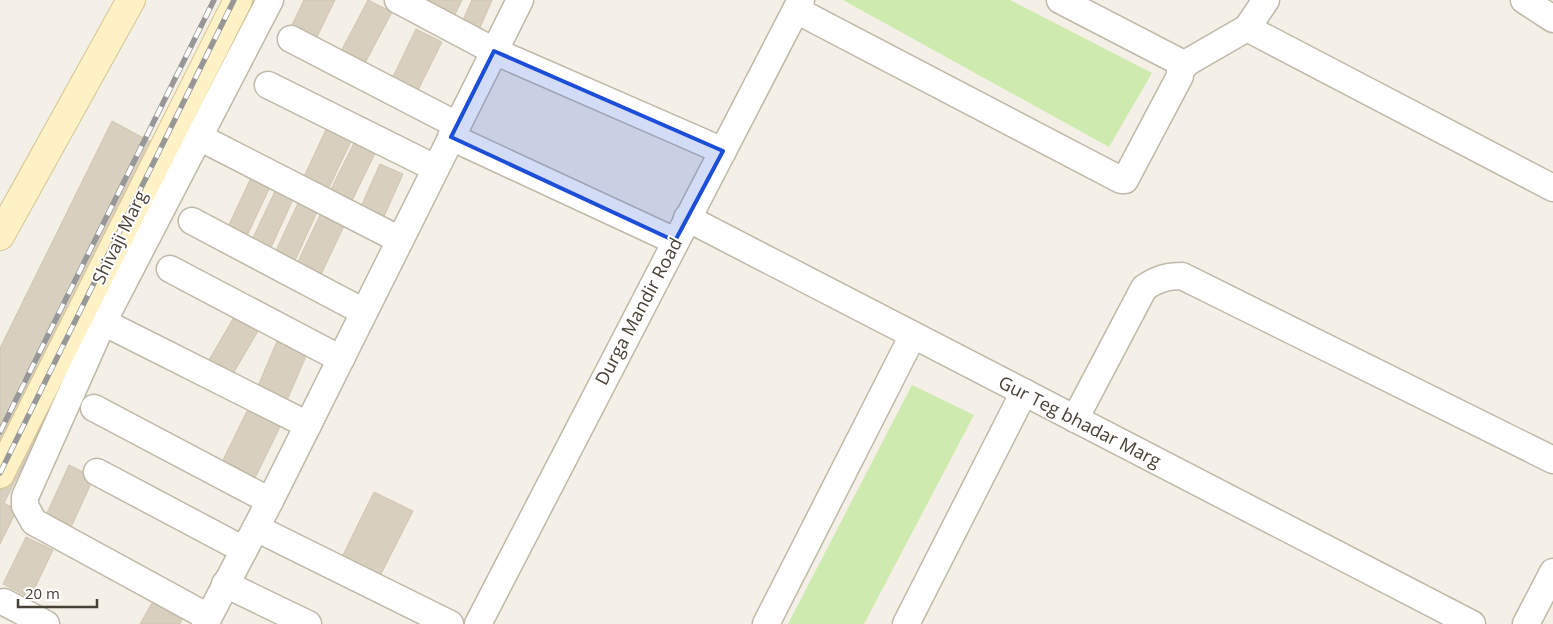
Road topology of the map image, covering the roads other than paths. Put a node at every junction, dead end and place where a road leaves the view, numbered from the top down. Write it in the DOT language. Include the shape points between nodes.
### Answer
graph roads {
  1 [pos="131,0"];
  2 [pos="238,0"];
  3 [pos="270,0"];
  4 [pos="398,0"];
  5 [pos="520,0"];
  6 [pos="1060,0"];
  7 [pos="1266,0"];
  8 [pos="1524,0"];
  9 [pos="799,5"];
  10 [pos="1553,19"];
  11 [pos="1247,28"];
  12 [pos="291,39"];
  13 [pos="494,51"];
  14 [pos="1181,69"];
  15 [pos="268,85"];
  16 [pos="454,131"];
  17 [pos="199,137"];
  18 [pos="722,151"];
  19 [pos="435,168"];
  20 [pos="1553,188"];
  21 [pos="192,221"];
  22 [pos="681,229"];
  23 [pos="0,236"];
  24 [pos="400,240"];
  25 [pos="170,269"];
  26 [pos="364,312"];
  27 [pos="103,322"];
  28 [pos="913,335"];
  29 [pos="341,359"];
  30 [pos="1024,392"];
  31 [pos="94,408"];
  32 [pos="1076,419"];
  33 [pos="308,425"];
  34 [pos="1553,460"];
  35 [pos="97,472"];
  36 [pos="0,474"];
  37 [pos="270,501"];
  38 [pos="250,539"];
  39 [pos="1553,572"];
  40 [pos="225,584"];
  41 [pos="4,602"];
  42 [pos="206,621"];
  43 [pos="908,623"];
  44 [pos="46,624"];
  45 [pos="308,624"];
  46 [pos="450,624"];
  47 [pos="478,624"];
  48 [pos="766,624"];
  49 [pos="1472,624"];
  50 [pos="1526,624"];
  1 -- 23 [label="main road"];
  2 -- 36 [label="main road, Shivaji Marg"];
  3 -- 17 [label="street"];
  4 -- 13 [label="street"];
  5 -- 13 [label="street"];
  6 -- 14 [label="street" via="1176,60"];
  7 -- 11 [label="street"];
  8 -- 10 [label="street"];
  9 -- 14 [label="street" via="1123,180 1127,179 1154,128"];
  9 -- 18 [label="street, Durga Mandir Road"];
  11 -- 14 [label="street"];
  11 -- 20 [label="street"];
  12 -- 16 [label="street, Gur Teg bhadar Marg"];
  13 -- 16 [label="street"];
  13 -- 18 [label="street"];
  15 -- 19 [label="street"];
  16 -- 19 [label="street"];
  16 -- 22 [label="street, Gur Teg bhadar Marg"];
  17 -- 24 [label="street"];
  17 -- 27 [label="street"];
  18 -- 22 [label="street, Durga Mandir Road"];
  19 -- 24 [label="street"];
  21 -- 26 [label="street"];
  22 -- 28 [label="street, Gur Teg bhadar Marg"];
  22 -- 47 [label="street, Durga Mandir Road"];
  24 -- 26 [label="street"];
  25 -- 29 [label="street"];
  26 -- 29 [label="street"];
  27 -- 33 [label="street"];
  27 -- 42 [label="street" via="25,497 25,506 34,522"];
  28 -- 30 [label="street, Gur Teg bhadar Marg"];
  28 -- 48 [label="street"];
  29 -- 33 [label="street"];
  30 -- 32 [label="street, Gur Teg bhadar Marg"];
  30 -- 43 [label="street"];
  31 -- 37 [label="street"];
  32 -- 34 [label="street" via="1144,288 1155,280 1182,276"];
  32 -- 49 [label="street, Gur Teg bhadar Marg"];
  33 -- 37 [label="street"];
  35 -- 38 [label="street"];
  37 -- 38 [label="street"];
  38 -- 40 [label="street"];
  38 -- 46 [label="street"];
  39 -- 50 [label="street"];
  40 -- 42 [label="street"];
  40 -- 45 [label="street"];
  41 -- 44 [label="street"];
}
